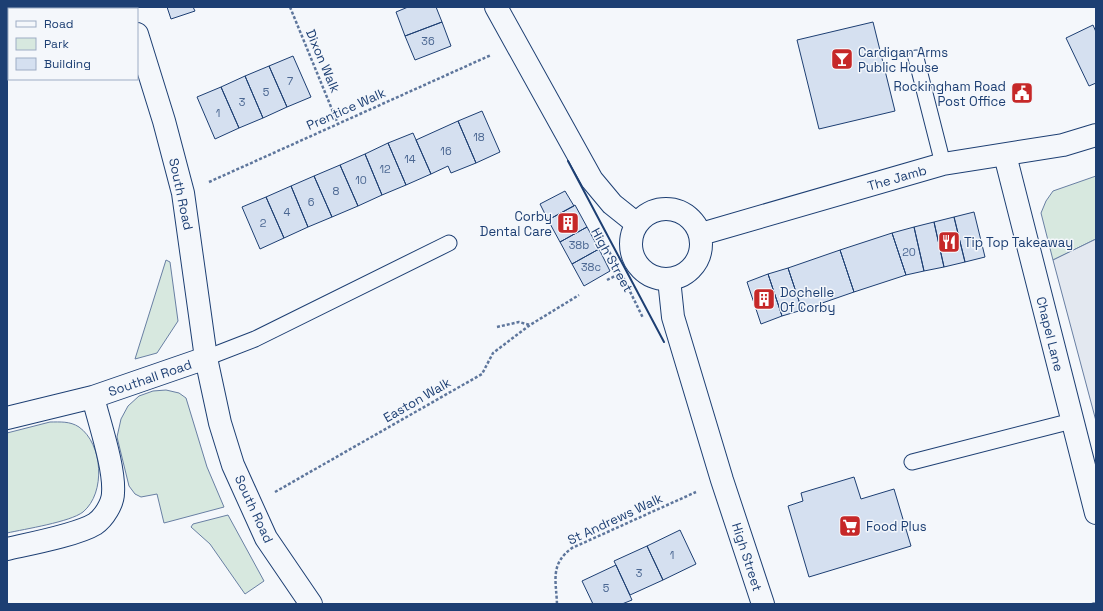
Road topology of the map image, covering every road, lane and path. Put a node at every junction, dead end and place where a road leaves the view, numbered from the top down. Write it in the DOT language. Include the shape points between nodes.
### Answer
graph roads {
  1 [pos="290,7"];
  2 [pos="496,7"];
  3 [pos="138,37"];
  4 [pos="516,44"];
  5 [pos="916,58"];
  6 [pos="338,124"];
  7 [pos="1096,135"];
  8 [pos="1005,155"];
  9 [pos="943,164"];
  10 [pos="183,193"];
  11 [pos="637,224"];
  12 [pos="595,227"];
  13 [pos="700,234"];
  14 [pos="449,243"];
  15 [pos="621,273"];
  16 [pos="669,279"];
  17 [pos="607,280"];
  18 [pos="579,295"];
  19 [pos="644,319"];
  20 [pos="530,325"];
  21 [pos="497,327"];
  22 [pos="206,358"];
  23 [pos="93,397"];
  24 [pos="7,418"];
  25 [pos="1072,421"];
  26 [pos="912,462"];
  27 [pos="722,480"];
  28 [pos="250,506"];
  29 [pos="1096,513"];
  30 [pos="7,549"];
  31 [pos="1096,603"];
  32 [pos="312,604"];
  33 [pos="558,604"];
  34 [pos="763,604"];
  35 [pos="1092,604"];
  1 -- 6 [label="path, Dixon Walk"];
  2 -- 4 [label="street"];
  3 -- 10 [label="street, South Road"];
  4 -- 6 [label="path, Prentice Walk"];
  4 -- 11 [label="street" via="592,180 612,204"];
  5 -- 9 [label="lane"];
  6 -- 10 [label="path, Prentice Walk"];
  7 -- 8 [label="street, The Jamb" via="1064,145"];
  8 -- 9 [label="street, The Jamb"];
  8 -- 25 [label="street, Chapel Lane"];
  9 -- 13 [label="street, The Jamb"];
  10 -- 22 [label="street, South Road"];
  11 -- 13 [label="street" via="650,212 667,208 688,215"];
  11 -- 16 [label="street" via="631,245 633,256 648,274"];
  12 -- 15 [label="path, High Street"];
  13 -- 16 [label="street" via="702,244 696,264 679,277"];
  14 -- 22 [label="lane" via="255,339"];
  15 -- 17 [label="path"];
  15 -- 19 [label="path, High Street"];
  16 -- 27 [label="street, High Street" via="673,317"];
  18 -- 20 [label="path, Easton Walk"];
  20 -- 21 [label="path" via="519,322"];
  20 -- 28 [label="path, Easton Walk" via="493,353 482,374"];
  22 -- 23 [label="street, Southall Road"];
  22 -- 28 [label="street, South Road" via="220,423"];
  23 -- 24 [label="street, Southall Road"];
  23 -- 30 [label="street, Southall Road" via="112,476 113,494 108,509 96,523 73,532"];
  25 -- 26 [label="lane"];
  25 -- 29 [label="street, Chapel Lane"];
  27 -- 33 [label="path, St Andrews Walk" via="572,548 562,555 557,563 556,575"];
  27 -- 34 [label="street, High Street"];
  28 -- 32 [label="street, South Road" via="266,538"];
  31 -- 35 [label="path"];
}
